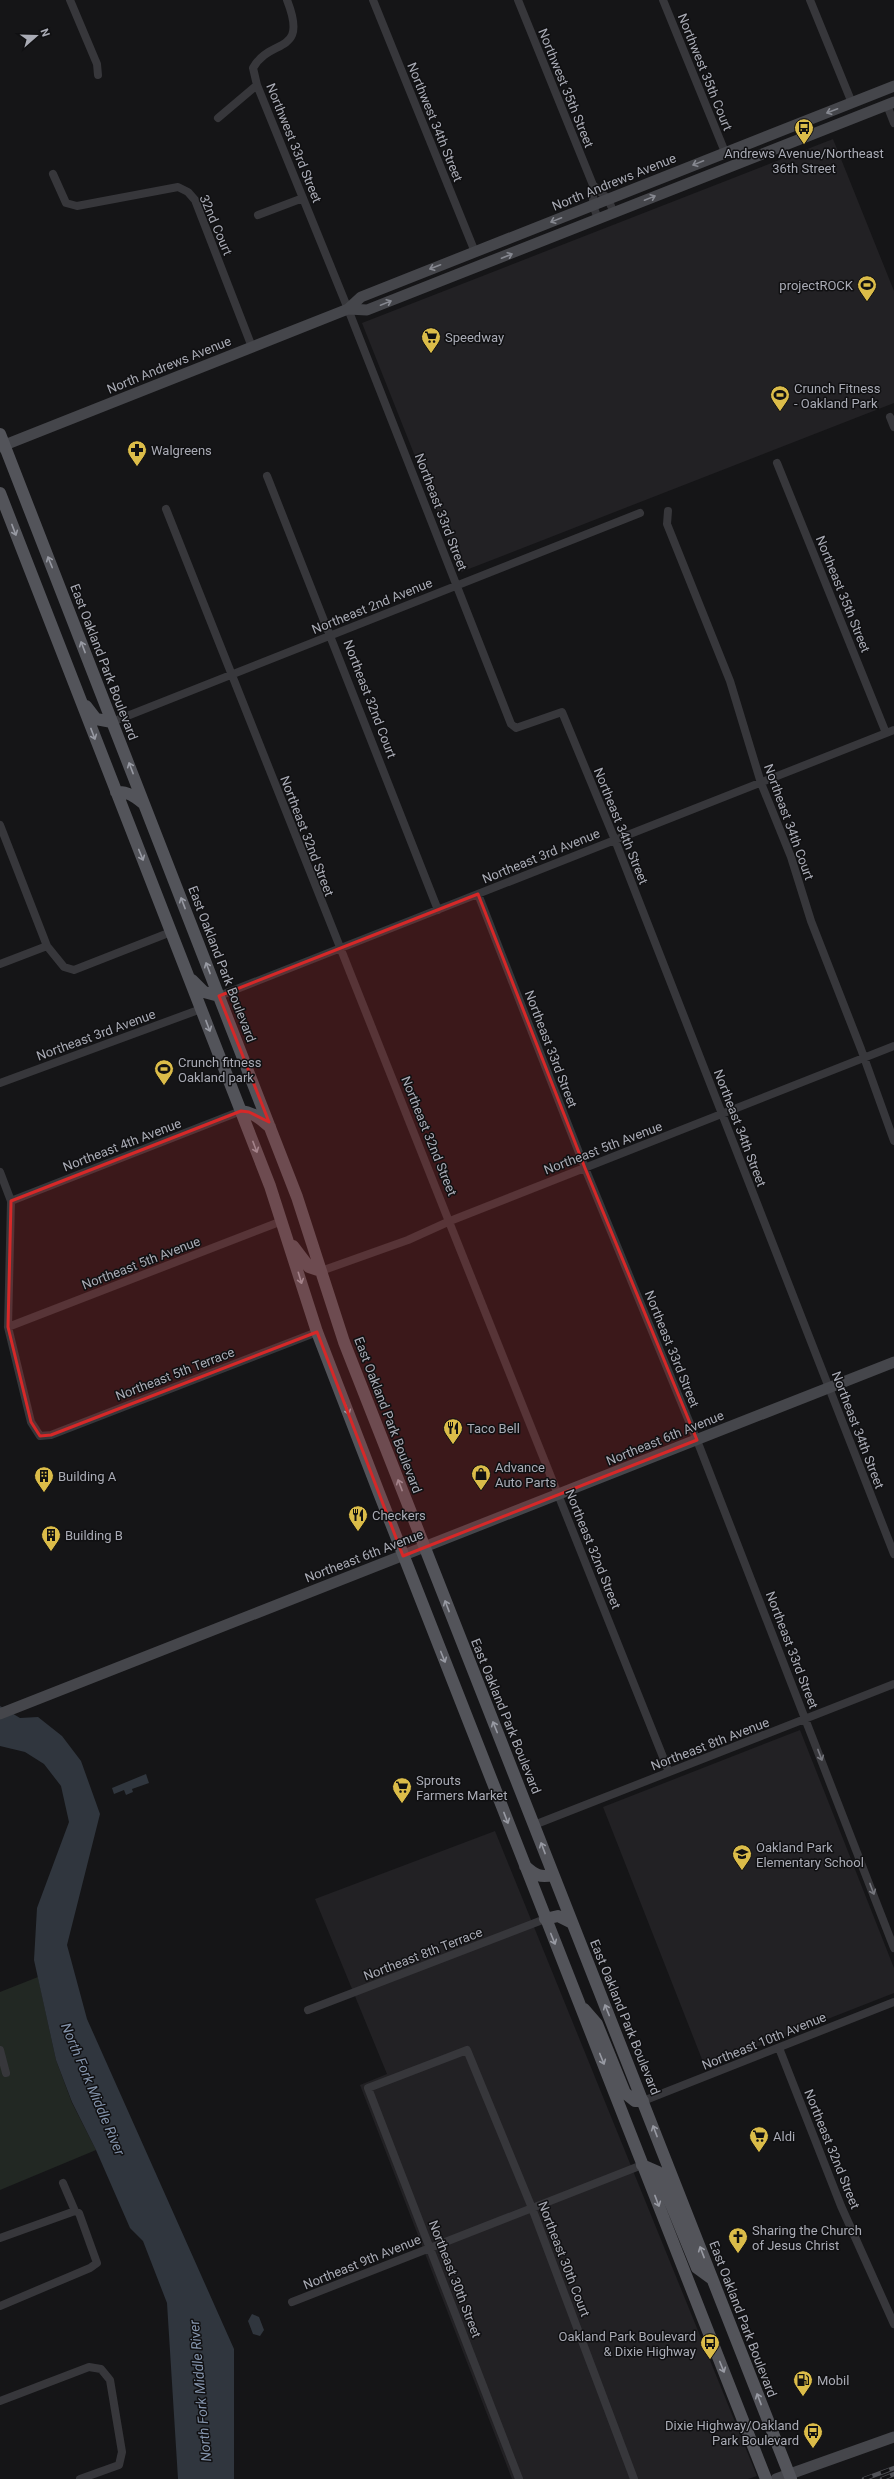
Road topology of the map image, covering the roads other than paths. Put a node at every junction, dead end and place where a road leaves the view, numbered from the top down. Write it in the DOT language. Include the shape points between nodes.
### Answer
graph roads {
  1 [pos="288,0"];
  2 [pos="373,0"];
  3 [pos="518,0"];
  4 [pos="663,0"];
  5 [pos="810,0"];
  6 [pos="74,1"];
  7 [pos="98,75"];
  8 [pos="257,85"];
  9 [pos="894,86"];
  10 [pos="894,89"];
  11 [pos="852,103"];
  12 [pos="890,103"];
  13 [pos="218,118"];
  14 [pos="844,122"];
  15 [pos="894,123"];
  16 [pos="725,152"];
  17 [pos="53,174"];
  18 [pos="593,185"];
  19 [pos="303,198"];
  20 [pos="608,199"];
  21 [pos="592,205"];
  22 [pos="614,213"];
  23 [pos="258,215"];
  24 [pos="598,219"];
  25 [pos="474,252"];
  26 [pos="348,309"];
  27 [pos="252,347"];
  28 [pos="890,417"];
  29 [pos="894,427"];
  30 [pos="0,434"];
  31 [pos="2,446"];
  32 [pos="776,463"];
  33 [pos="268,476"];
  34 [pos="0,493"];
  35 [pos="166,509"];
  36 [pos="668,511"];
  37 [pos="640,513"];
  38 [pos="456,584"];
  39 [pos="332,636"];
  40 [pos="231,675"];
  41 [pos="79,698"];
  42 [pos="562,712"];
  43 [pos="112,722"];
  44 [pos="890,732"];
  45 [pos="761,783"];
  46 [pos="116,792"];
  47 [pos="145,805"];
  48 [pos="0,825"];
  49 [pos="615,840"];
  50 [pos="478,894"];
  51 [pos="438,910"];
  52 [pos="171,932"];
  53 [pos="47,946"];
  54 [pos="339,949"];
  55 [pos="0,964"];
  56 [pos="188,976"];
  57 [pos="219,996"];
  58 [pos="201,1009"];
  59 [pos="894,1046"];
  60 [pos="864,1058"];
  61 [pos="0,1083"];
  62 [pos="241,1111"];
  63 [pos="721,1114"];
  64 [pos="271,1127"];
  65 [pos="894,1141"];
  66 [pos="585,1168"];
  67 [pos="0,1172"];
  68 [pos="11,1201"];
  69 [pos="282,1221"];
  70 [pos="450,1221"];
  71 [pos="289,1241"];
  72 [pos="321,1271"];
  73 [pos="8,1327"];
  74 [pos="317,1332"];
  75 [pos="894,1362"];
  76 [pos="829,1388"];
  77 [pos="697,1440"];
  78 [pos="558,1495"];
  79 [pos="424,1548"];
  80 [pos="894,1554"];
  81 [pos="403,1556"];
  82 [pos="894,1684"];
  83 [pos="0,1714"];
  84 [pos="806,1719"];
  85 [pos="669,1772"];
  86 [pos="534,1825"];
  87 [pos="524,1865"];
  88 [pos="553,1875"];
  89 [pos="545,1918"];
  90 [pos="572,1923"];
  91 [pos="894,1948"];
  92 [pos="894,2002"];
  93 [pos="581,2008"];
  94 [pos="308,2010"];
  95 [pos="778,2048"];
  96 [pos="0,2050"];
  97 [pos="6,2073"];
  98 [pos="368,2088"];
  99 [pos="643,2102"];
  100 [pos="642,2165"];
  101 [pos="63,2183"];
  102 [pos="532,2208"];
  103 [pos="75,2211"];
  104 [pos="0,2238"];
  105 [pos="431,2248"];
  106 [pos="712,2279"];
  107 [pos="292,2302"];
  108 [pos="0,2306"];
  109 [pos="893,2319"];
  110 [pos="0,2401"];
  111 [pos="894,2437"];
  112 [pos="790,2477"];
  113 [pos="80,2479"];
  114 [pos="519,2479"];
  115 [pos="634,2479"];
  116 [pos="766,2479"];
  117 [pos="776,2479"];
  1 -- 8 [label="street, Northwest 33rd Street" via="295,20 292,37 279,49 258,59 253,68"];
  2 -- 25 [label="street, Northwest 34th Street"];
  3 -- 18 [label="street, Northwest 35th Street"];
  4 -- 16 [label="street, Northwest 35th Court"];
  5 -- 11 [label="street"];
  6 -- 7 [label="street" via="97,64"];
  8 -- 13 [label="street"];
  8 -- 19 [label="street, Northwest 33rd Street"];
  9 -- 11 [label="main road, North Andrews Avenue"];
  10 -- 12 [label="main road" via="888,98"];
  11 -- 14 [label="main road" via="852,111"];
  11 -- 16 [label="main road, North Andrews Avenue, one-way"];
  12 -- 14 [label="main road, North Andrews Avenue"];
  12 -- 15 [label="street"];
  22 -- 14 [label="main road, North Andrews Avenue, one-way"];
  16 -- 20 [label="main road, North Andrews Avenue, one-way"];
  17 -- 27 [label="street, 32nd Court" via="66,203 77,206 178,188 188,192 195,200"];
  18 -- 20 [label="street, Northwest 35th Street"];
  18 -- 21 [label="street, Northwest 35th Street"];
  19 -- 23 [label="street"];
  19 -- 26 [label="street, Northwest 33rd Street"];
  20 -- 21 [label="main road, North Andrews Avenue"];
  20 -- 22 [label="street, Northwest 35th Street"];
  21 -- 24 [label="street, Northwest 35th Street"];
  21 -- 25 [label="main road, North Andrews Avenue, one-way"];
  22 -- 24 [label="main road, North Andrews Avenue"];
  26 -- 24 [label="main road, North Andrews Avenue, one-way" via="368,310"];
  25 -- 26 [label="main road, North Andrews Avenue, one-way" via="361,297"];
  26 -- 27 [label="main road, North Andrews Avenue"];
  26 -- 38 [label="street, Northeast 33rd Street"];
  27 -- 31 [label="main road, North Andrews Avenue"];
  28 -- 29 [label="street"];
  30 -- 31 [label="main road, East Oakland Park Boulevard"];
  43 -- 31 [label="main road, East Oakland Park Boulevard, one-way"];
  32 -- 44 [label="street, Northeast 35th Street"];
  33 -- 39 [label="street, Northeast 32nd Court"];
  34 -- 41 [label="main road, one-way"];
  35 -- 40 [label="street, Northeast 32nd Street"];
  36 -- 45 [label="street, Northeast 34th Court" via="667,524 730,681"];
  37 -- 38 [label="street, Northeast 2nd Avenue"];
  38 -- 39 [label="street, Northeast 2nd Avenue"];
  38 -- 42 [label="street, Northeast 33rd Street" via="511,724 516,728 526,726"];
  39 -- 40 [label="street, Northeast 2nd Avenue"];
  39 -- 51 [label="street, Northeast 32nd Court"];
  40 -- 43 [label="street, Northeast 2nd Avenue"];
  40 -- 54 [label="street, Northeast 32nd Street"];
  41 -- 43 [label="main road" via="96,719"];
  41 -- 46 [label="main road, one-way"];
  42 -- 49 [label="street, Northeast 34th Street"];
  47 -- 43 [label="main road, East Oakland Park Boulevard, one-way"];
  44 -- 45 [label="street, Northeast 3rd Avenue"];
  45 -- 49 [label="street, Northeast 3rd Avenue"];
  45 -- 60 [label="street, Northeast 34th Court" via="791,857 810,920"];
  46 -- 47 [label="main road" via="132,794"];
  46 -- 52 [label="main road, one-way"];
  57 -- 47 [label="main road, East Oakland Park Boulevard, one-way"];
  48 -- 53 [label="street"];
  49 -- 50 [label="street, Northeast 3rd Avenue"];
  49 -- 63 [label="street, Northeast 34th Street"];
  50 -- 51 [label="street, Northeast 3rd Avenue"];
  50 -- 66 [label="street, Northeast 33rd Street"];
  51 -- 54 [label="street, Northeast 3rd Avenue"];
  52 -- 53 [label="street" via="74,970 64,967"];
  52 -- 56 [label="main road"];
  53 -- 55 [label="street"];
  54 -- 57 [label="street, Northeast 3rd Avenue"];
  54 -- 70 [label="street, Northeast 32nd Street"];
  56 -- 57 [label="main road" via="204,992"];
  56 -- 58 [label="main road"];
  57 -- 64 [label="main road, East Oakland Park Boulevard"];
  58 -- 61 [label="street, Northeast 3rd Avenue"];
  58 -- 62 [label="main road, one-way"];
  59 -- 60 [label="street, Northeast 5th Avenue"];
  60 -- 63 [label="street, Northeast 5th Avenue"];
  60 -- 65 [label="street, Northeast 34th Court"];
  62 -- 64 [label="main road" via="257,1116"];
  62 -- 68 [label="street, Northeast 4th Avenue"];
  62 -- 69 [label="main road, one-way"];
  63 -- 66 [label="street, Northeast 5th Avenue"];
  63 -- 76 [label="street, Northeast 34th Street"];
  64 -- 72 [label="main road, East Oakland Park Boulevard" via="304,1214"];
  66 -- 70 [label="street, Northeast 5th Avenue"];
  66 -- 77 [label="street, Northeast 33rd Street"];
  67 -- 68 [label="street"];
  68 -- 73 [label="street"];
  69 -- 71 [label="main road"];
  69 -- 73 [label="street, Northeast 5th Avenue"];
  70 -- 72 [label="street, Northeast 5th Avenue" via="408,1240"];
  70 -- 78 [label="street, Northeast 32nd Street"];
  71 -- 72 [label="main road" via="309,1267"];
  71 -- 74 [label="main road, one-way"];
  79 -- 72 [label="main road, East Oakland Park Boulevard, one-way" via="338,1326"];
  73 -- 74 [label="street, Northeast 5th Terrace" via="32,1422 40,1436"];
  74 -- 81 [label="main road, one-way"];
  75 -- 76 [label="main road, Northeast 6th Avenue"];
  76 -- 77 [label="main road, Northeast 6th Avenue"];
  76 -- 80 [label="street, Northeast 34th Street"];
  77 -- 78 [label="main road, Northeast 6th Avenue"];
  77 -- 84 [label="street, Northeast 33rd Street"];
  78 -- 79 [label="main road, Northeast 6th Avenue"];
  78 -- 85 [label="street, Northeast 32nd Street"];
  79 -- 81 [label="main road, Northeast 6th Avenue"];
  86 -- 79 [label="main road, East Oakland Park Boulevard, one-way"];
  81 -- 83 [label="main road, Northeast 6th Avenue"];
  81 -- 87 [label="main road, one-way"];
  82 -- 84 [label="street, Northeast 8th Avenue"];
  84 -- 85 [label="street, Northeast 8th Avenue"];
  84 -- 91 [label="street, Northeast 33rd Street, one-way"];
  85 -- 86 [label="street, Northeast 8th Avenue"];
  88 -- 86 [label="main road, East Oakland Park Boulevard, one-way"];
  87 -- 88 [label="main road" via="535,1875 543,1878"];
  87 -- 89 [label="main road"];
  88 -- 90 [label="main road, East Oakland Park Boulevard"];
  89 -- 90 [label="main road" via="558,1916"];
  89 -- 93 [label="main road, one-way"];
  89 -- 94 [label="street, Northeast 8th Terrace"];
  99 -- 90 [label="main road, East Oakland Park Boulevard, one-way"];
  92 -- 95 [label="street, Northeast 10th Avenue"];
  93 -- 99 [label="main road" via="593,2017 597,2024 625,2093 635,2101"];
  93 -- 100 [label="main road, one-way"];
  95 -- 99 [label="street, Northeast 10th Avenue"];
  95 -- 109 [label="street, Northeast 32nd Street" via="841,2206"];
  96 -- 97 [label="street"];
  98 -- 102 [label="street, Northeast 30th Court" via="467,2050"];
  98 -- 105 [label="street, Northeast 30th Street"];
  106 -- 99 [label="main road, East Oakland Park Boulevard, one-way"];
  100 -- 102 [label="street, Northeast 9th Avenue"];
  100 -- 106 [label="main road" via="654,2169 662,2178 697,2268"];
  100 -- 116 [label="main road, one-way"];
  101 -- 103 [label="street"];
  102 -- 105 [label="street, Northeast 9th Avenue"];
  102 -- 115 [label="street, Northeast 30th Court"];
  103 -- 104 [label="street"];
  103 -- 108 [label="street" via="79,2213 96,2258 96,2266"];
  105 -- 107 [label="street, Northeast 9th Avenue"];
  105 -- 114 [label="street, Northeast 30th Street"];
  112 -- 106 [label="main road, East Oakland Park Boulevard, one-way"];
  110 -- 113 [label="street" via="89,2367 101,2369 110,2380 122,2452 119,2464"];
  111 -- 112 [label="main road"];
  112 -- 117 [label="main road"];
}
